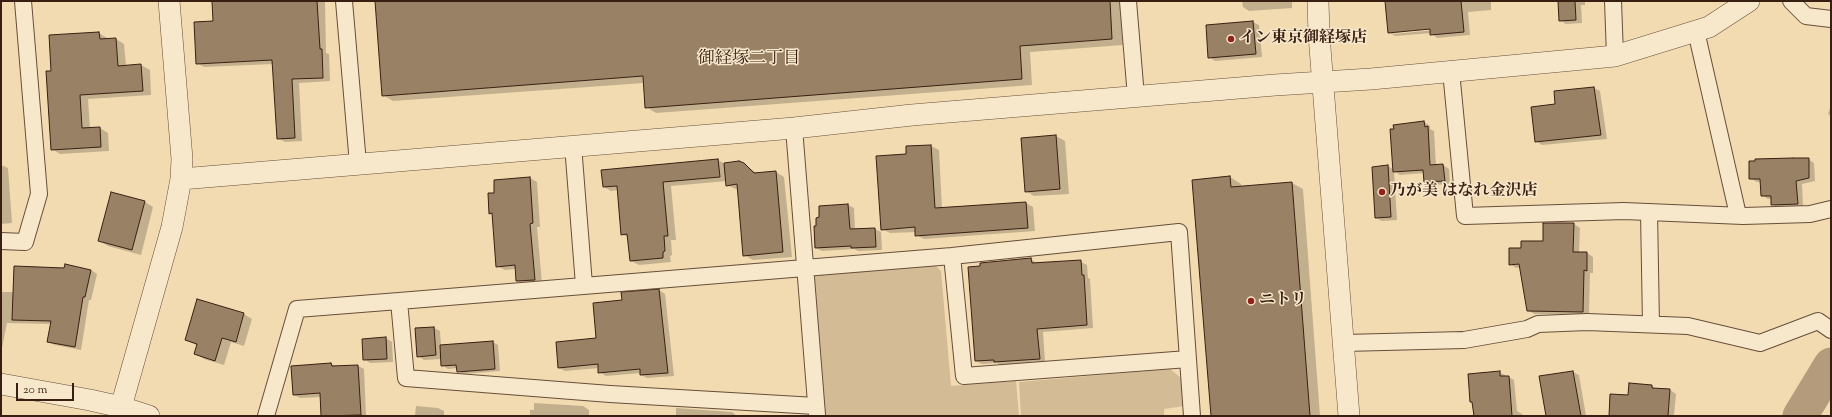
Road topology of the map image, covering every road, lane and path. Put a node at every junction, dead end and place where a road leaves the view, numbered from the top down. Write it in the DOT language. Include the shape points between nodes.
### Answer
graph roads {
  1 [pos="23,1"];
  2 [pos="169,1"];
  3 [pos="344,1"];
  4 [pos="1128,1"];
  5 [pos="1318,1"];
  6 [pos="1613,1"];
  7 [pos="1749,1"];
  8 [pos="1791,1"];
  9 [pos="1831,19"];
  10 [pos="1696,31"];
  11 [pos="1615,56"];
  12 [pos="1451,71"];
  13 [pos="1323,82"];
  14 [pos="1136,97"];
  15 [pos="794,128"];
  16 [pos="573,145"];
  17 [pos="358,164"];
  18 [pos="182,179"];
  19 [pos="1831,209"];
  20 [pos="1650,212"];
  21 [pos="1738,216"];
  22 [pos="1,241"];
  23 [pos="952,256"];
  24 [pos="805,267"];
  25 [pos="584,285"];
  26 [pos="399,301"];
  27 [pos="1651,324"];
  28 [pos="1831,330"];
  29 [pos="1344,343"];
  30 [pos="1188,359"];
  31 [pos="1,384"];
  32 [pos="121,407"];
  33 [pos="817,411"];
  34 [pos="149,416"];
  35 [pos="266,416"];
  36 [pos="1192,416"];
  37 [pos="1350,416"];
  1 -- 22 [label="street" via="39,194 25,242"];
  2 -- 18 [label="street"];
  3 -- 17 [label="street"];
  4 -- 14 [label="street"];
  5 -- 13 [label="street"];
  6 -- 11 [label="street"];
  7 -- 10 [label="street" via="1709,27"];
  8 -- 9 [label="street" via="1806,16"];
  10 -- 11 [label="street"];
  10 -- 21 [label="street"];
  11 -- 12 [label="street"];
  12 -- 13 [label="street"];
  12 -- 20 [label="street" via="1465,216"];
  13 -- 14 [label="street"];
  13 -- 29 [label="street"];
  14 -- 15 [label="street" via="912,115"];
  15 -- 16 [label="street"];
  15 -- 24 [label="street"];
  16 -- 17 [label="street"];
  16 -- 25 [label="street"];
  17 -- 18 [label="street"];
  18 -- 32 [label="street" via="172,227"];
  19 -- 21 [label="street" via="1810,214"];
  20 -- 21 [label="street"];
  20 -- 27 [label="street"];
  23 -- 24 [label="street"];
  23 -- 30 [label="street" via="964,376"];
  23 -- 30 [label="street" via="1179,232"];
  24 -- 25 [label="street"];
  24 -- 33 [label="street"];
  25 -- 26 [label="street"];
  26 -- 33 [label="street" via="406,378"];
  26 -- 35 [label="street" via="297,309"];
  27 -- 28 [label="street" via="1688,326 1760,343 1818,321"];
  27 -- 29 [label="street" via="1538,324 1527,329 1464,340"];
  29 -- 37 [label="street"];
  30 -- 36 [label="street"];
  31 -- 32 [label="street"];
  32 -- 34 [label="street"];
}
